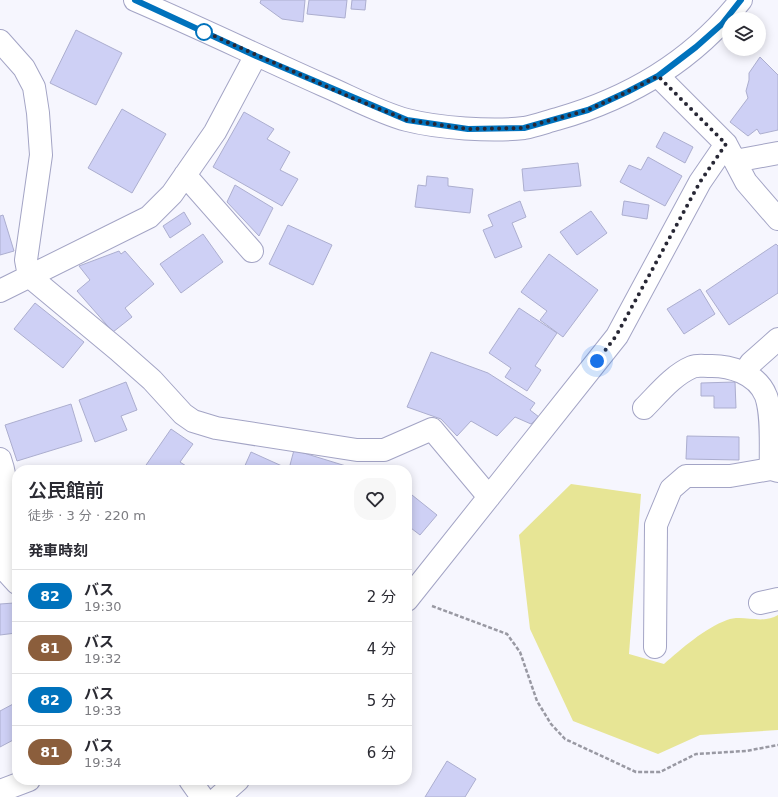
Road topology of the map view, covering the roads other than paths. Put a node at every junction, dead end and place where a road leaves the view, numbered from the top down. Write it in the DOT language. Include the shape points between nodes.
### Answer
graph roads {
  1 [pos="135,0"];
  2 [pos="741,0"];
  3 [pos="0,41"];
  4 [pos="256,56"];
  5 [pos="658,76"];
  6 [pos="731,152"];
  7 [pos="778,153"];
  8 [pos="185,175"];
  9 [pos="778,219"];
  10 [pos="252,252"];
  11 [pos="29,276"];
  12 [pos="0,291"];
  13 [pos="778,339"];
  14 [pos="744,373"];
  15 [pos="644,408"];
  16 [pos="0,459"];
  17 [pos="774,470"];
  18 [pos="489,497"];
  19 [pos="7,575"];
  20 [pos="412,594"];
  21 [pos="655,647"];
  22 [pos="16,785"];
  23 [pos="198,785"];
  24 [pos="232,785"];
  25 [pos="0,791"];
  26 [pos="216,797"];
  1 -- 4 [label="street"];
  2 -- 5 [label="street" via="722,24"];
  3 -- 11 [label="street" via="24,68 34,87 38,113 41,155 26,260"];
  4 -- 5 [label="street" via="407,120 468,129 524,128 546,122 588,110"];
  4 -- 8 [label="street" via="215,132"];
  5 -- 6 [label="street"];
  6 -- 7 [label="street"];
  6 -- 9 [label="street" via="746,182"];
  6 -- 18 [label="street" via="700,182 616,336"];
  8 -- 10 [label="street"];
  8 -- 11 [label="street" via="172,194 149,217"];
  11 -- 12 [label="street"];
  11 -- 18 [label="street" via="152,380 183,414 193,421 216,428 357,450 384,450 432,429"];
  13 -- 14 [label="street" via="751,363"];
  14 -- 15 [label="street" via="734,368 693,366 674,378"];
  14 -- 17 [label="street" via="757,383 766,395"];
  16 -- 19 [label="street" via="6,494"];
  17 -- 21 [label="street" via="730,476 686,476 671,490 656,525"];
  18 -- 20 [label="street"];
  22 -- 25 [label="street"];
  23 -- 26 [label="street"];
  24 -- 26 [label="street"];
}
